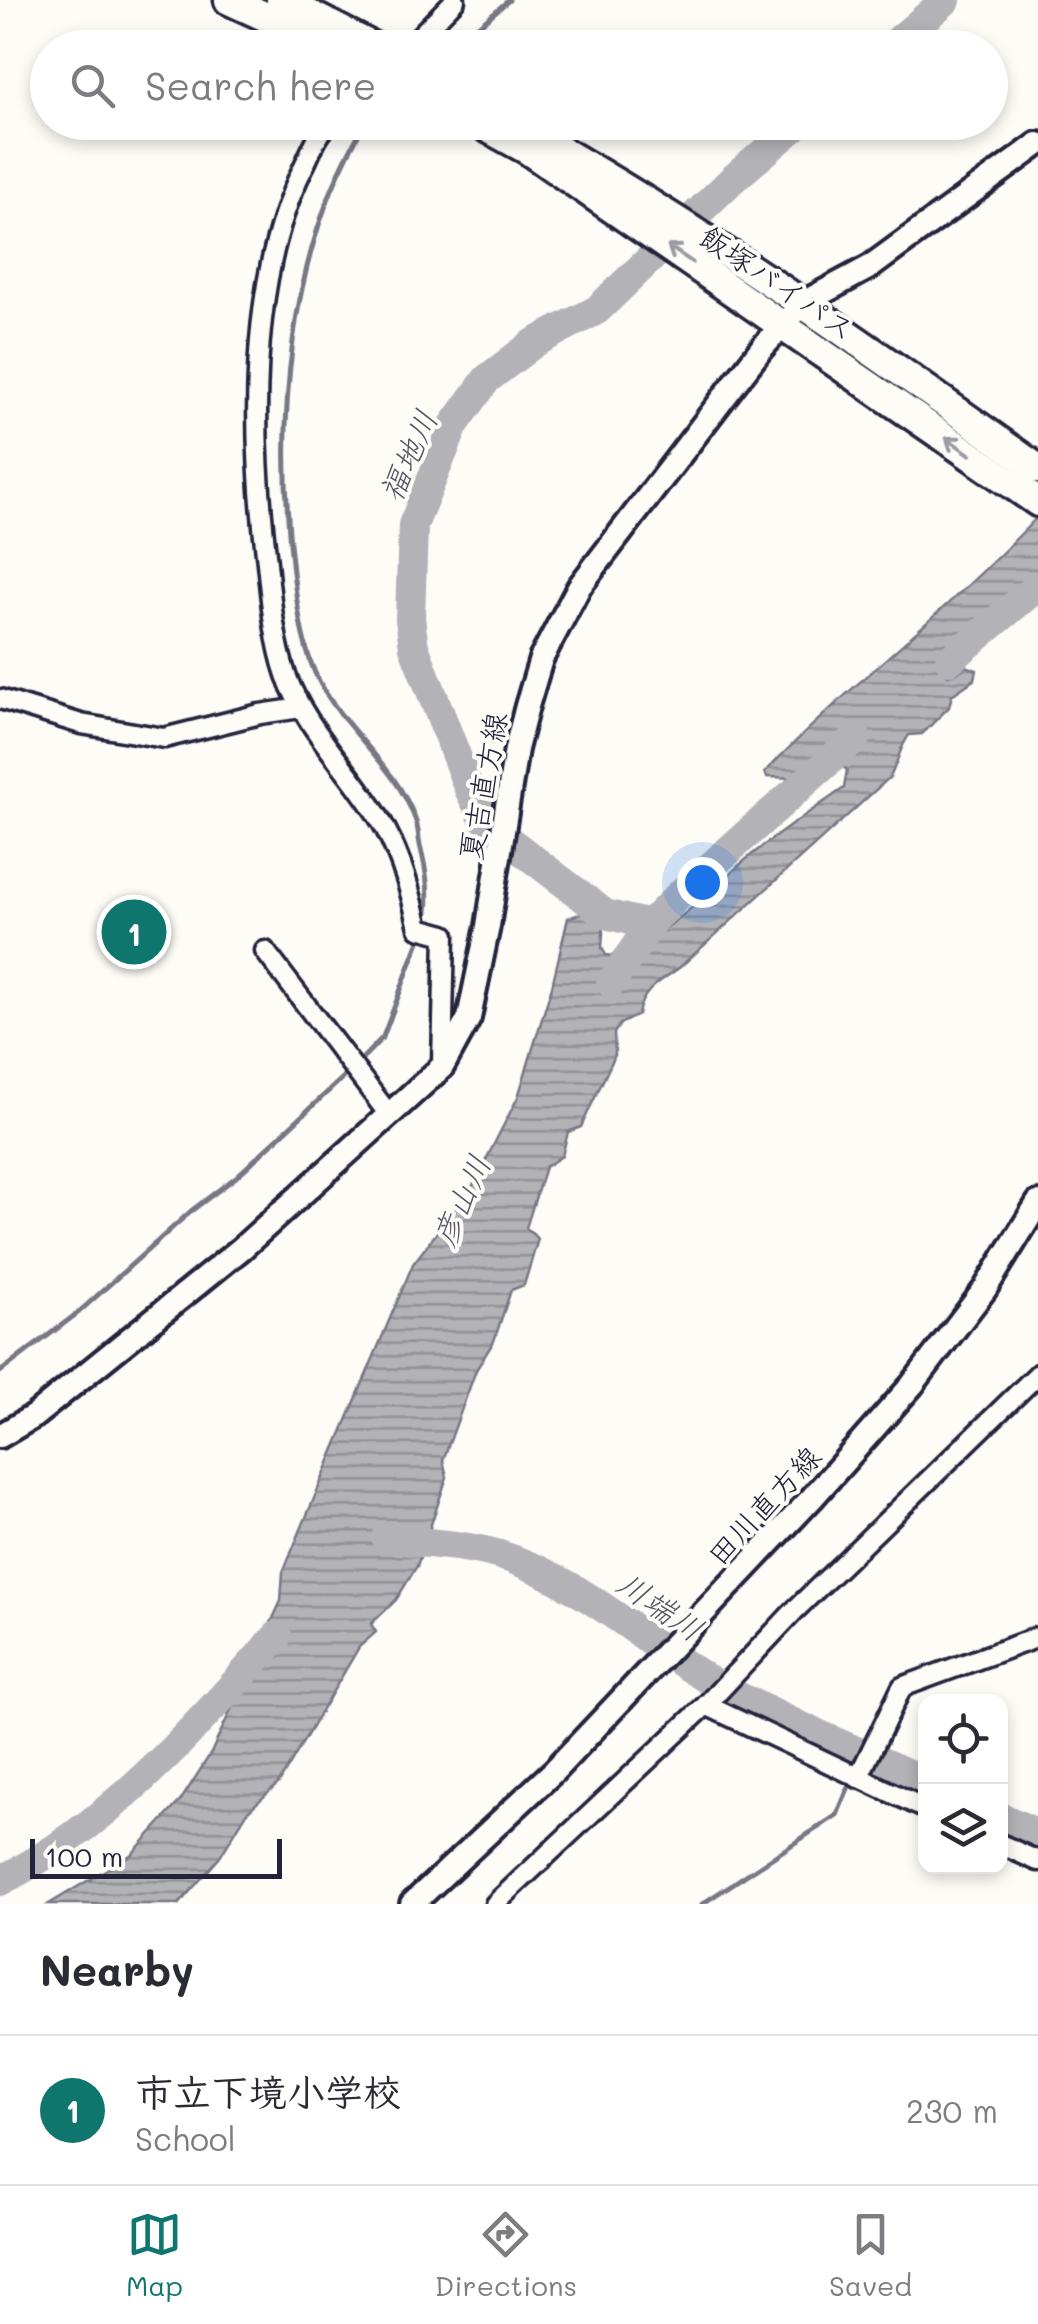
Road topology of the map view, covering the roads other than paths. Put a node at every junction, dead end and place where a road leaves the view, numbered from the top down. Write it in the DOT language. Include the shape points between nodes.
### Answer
graph roads {
  1 [pos="229,0"];
  2 [pos="281,0"];
  3 [pos="455,0"];
  4 [pos="295,30"];
  5 [pos="340,30"];
  6 [pos="426,30"];
  7 [pos="316,140"];
  8 [pos="510,140"];
  9 [pos="536,140"];
  10 [pos="1038,144"];
  11 [pos="631,205"];
  12 [pos="747,283"];
  13 [pos="803,303"];
  14 [pos="782,324"];
  15 [pos="1038,469"];
  16 [pos="1038,502"];
  17 [pos="0,699"];
  18 [pos="301,708"];
  19 [pos="265,951"];
  20 [pos="442,1067"];
  21 [pos="390,1116"];
  22 [pos="1038,1203"];
  23 [pos="1038,1374"];
  24 [pos="0,1436"];
  25 [pos="1038,1637"];
  26 [pos="706,1705"];
  27 [pos="858,1778"];
  28 [pos="918,1805"];
  29 [pos="1008,1848"];
  30 [pos="1038,1862"];
  31 [pos="412,1904"];
  32 [pos="495,1904"];
  1 -- 4 [label="highway"];
  2 -- 5 [label="highway"];
  3 -- 6 [label="street"];
  7 -- 18 [label="street" via="266,278 258,439 276,638"];
  8 -- 11 [label="highway"];
  9 -- 11 [label="highway"];
  10 -- 13 [label="main road, 夏吉直方線" via="870,267"];
  11 -- 12 [label="highway"];
  12 -- 13 [label="highway"];
  12 -- 14 [label="highway, 飯塚バイパス"];
  13 -- 14 [label="main road, 夏吉直方線"];
  13 -- 15 [label="highway"];
  16 -- 14 [label="highway, 飯塚バイパス, one-way"];
  14 -- 20 [label="main road, 夏吉直方線" via="578,588 541,659 516,749 468,1018"];
  17 -- 18 [label="street" via="81,724 164,738"];
  18 -- 20 [label="street" via="384,826 406,874 419,928 445,934"];
  19 -- 21 [label="street"];
  20 -- 21 [label="main road, 夏吉直方線"];
  21 -- 24 [label="main road, 夏吉直方線" via="242,1248 34,1416"];
  22 -- 31 [label="main road, 田川直方線" via="985,1289 912,1385 812,1498 554,1771"];
  23 -- 26 [label="street"];
  25 -- 27 [label="street" via="902,1686"];
  26 -- 27 [label="street"];
  26 -- 32 [label="street"];
  27 -- 28 [label="street"];
  29 -- 30 [label="street"];
}
